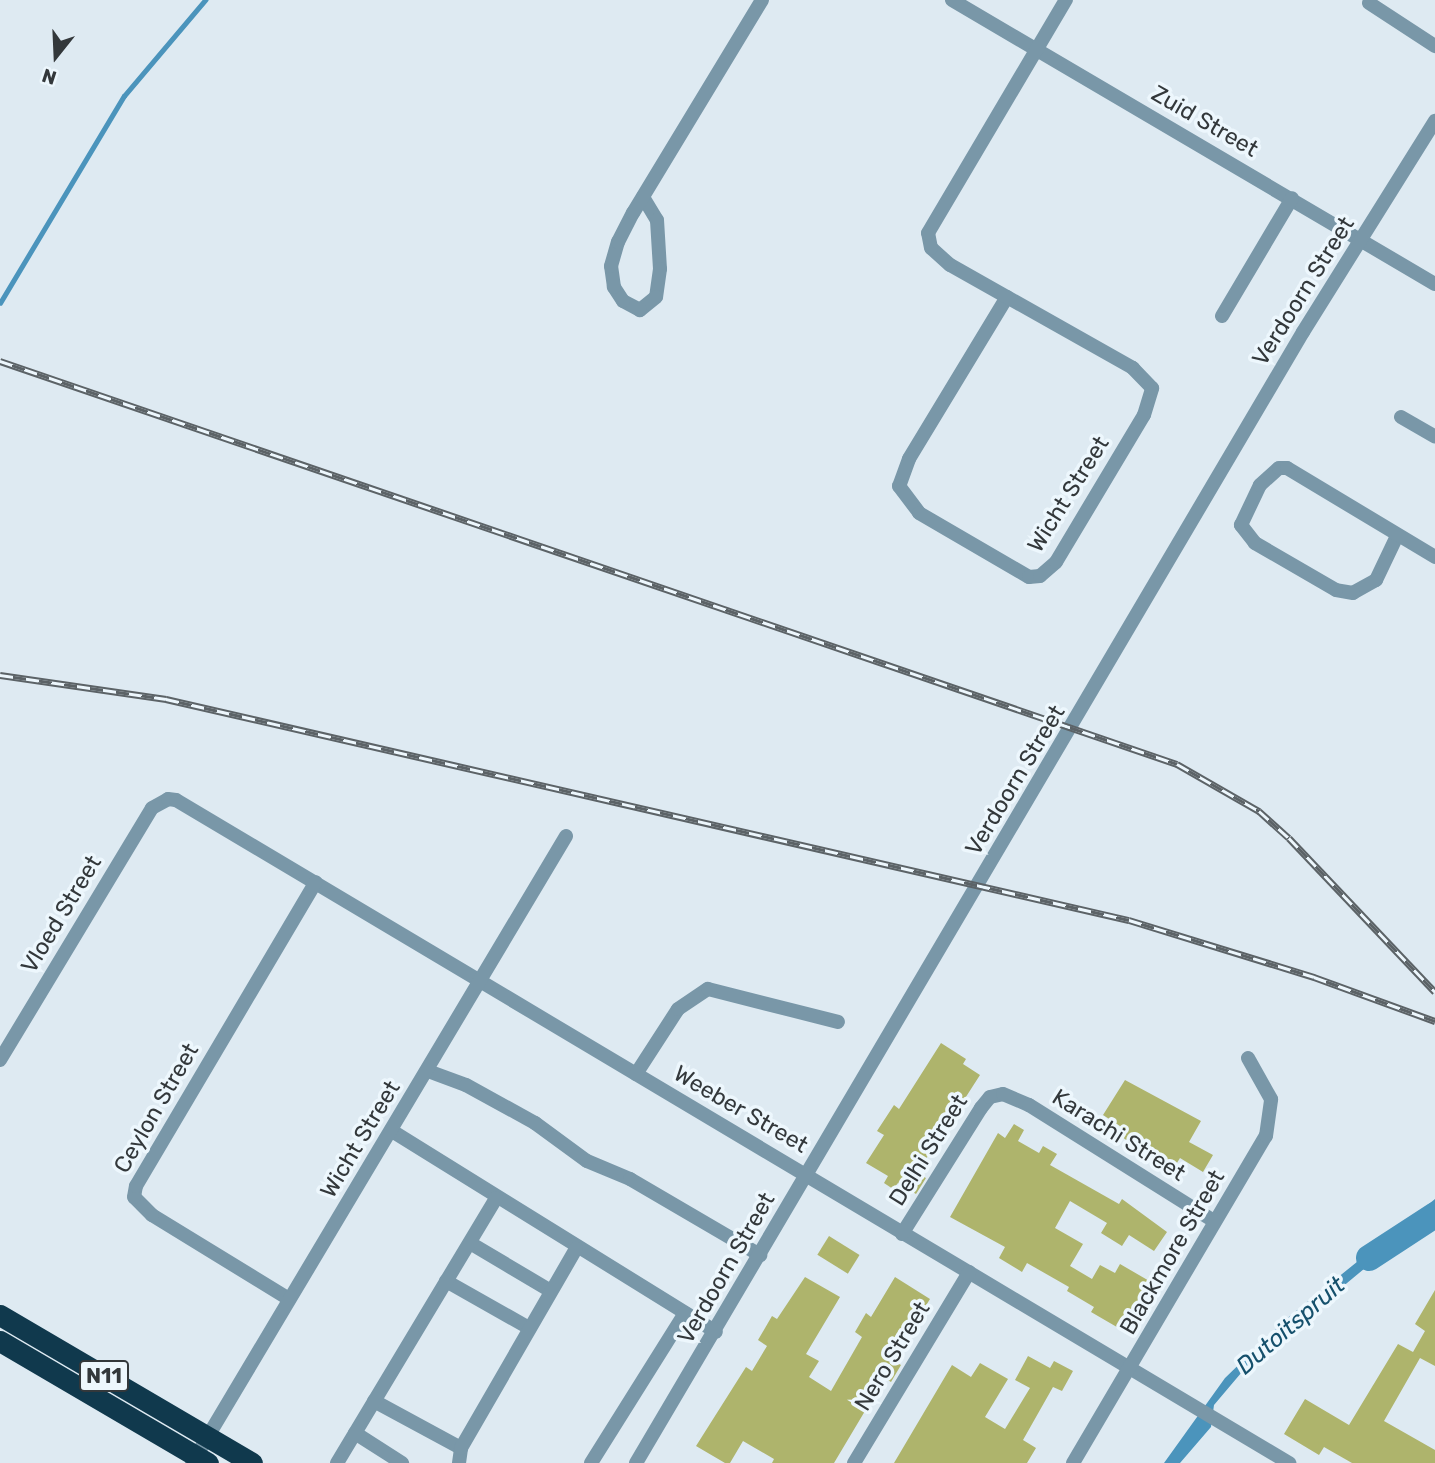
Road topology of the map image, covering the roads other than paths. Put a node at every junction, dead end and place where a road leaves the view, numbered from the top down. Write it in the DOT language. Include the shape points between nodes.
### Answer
graph roads {
  1 [pos="762,0"];
  2 [pos="952,0"];
  3 [pos="1066,0"];
  4 [pos="1369,3"];
  5 [pos="1435,46"];
  6 [pos="1036,49"];
  7 [pos="1435,121"];
  8 [pos="643,197"];
  9 [pos="1292,198"];
  10 [pos="1362,239"];
  11 [pos="1435,284"];
  12 [pos="1007,297"];
  13 [pos="1222,316"];
  14 [pos="1401,417"];
  15 [pos="1435,437"];
  16 [pos="1397,536"];
  17 [pos="1435,557"];
  18 [pos="168,799"];
  19 [pos="566,836"];
  20 [pos="316,882"];
  21 [pos="480,982"];
  22 [pos="838,1022"];
  23 [pos="1248,1058"];
  24 [pos="0,1060"];
  25 [pos="428,1071"];
  26 [pos="636,1074"];
  27 [pos="996,1094"];
  28 [pos="392,1131"];
  29 [pos="806,1174"];
  30 [pos="496,1198"];
  31 [pos="1214,1222"];
  32 [pos="902,1234"];
  33 [pos="470,1242"];
  34 [pos="576,1249"];
  35 [pos="760,1255"];
  36 [pos="969,1272"];
  37 [pos="446,1281"];
  38 [pos="551,1291"];
  39 [pos="289,1299"];
  40 [pos="685,1313"];
  41 [pos="0,1315"];
  42 [pos="529,1328"];
  43 [pos="716,1332"];
  44 [pos="0,1341"];
  45 [pos="1130,1369"];
  46 [pos="374,1401"];
  47 [pos="355,1433"];
  48 [pos="207,1438"];
  49 [pos="460,1456"];
  50 [pos="198,1461"];
  51 [pos="252,1463"];
  52 [pos="337,1463"];
  53 [pos="402,1463"];
  54 [pos="591,1463"];
  55 [pos="636,1463"];
  56 [pos="854,1463"];
  57 [pos="1073,1463"];
  58 [pos="1289,1463"];
  1 -- 8 [label="street"];
  2 -- 6 [label="street, Zuid Street"];
  3 -- 6 [label="street, Wicht Street"];
  4 -- 5 [label="street"];
  6 -- 9 [label="street, Zuid Street"];
  6 -- 12 [label="street, Wicht Street" via="928,233 937,256"];
  7 -- 10 [label="street, Verdoorn Street"];
  8 -- 8 [label="street" via="657,220 660,255 656,297 640,310 622,301 610,273 618,242"];
  9 -- 10 [label="street, Zuid Street"];
  9 -- 13 [label="street"];
  10 -- 11 [label="street, Zuid Street"];
  10 -- 29 [label="street, Verdoorn Street"];
  12 -- 12 [label="street, Wicht Street" via="1133,368 1149,383 1153,394 1056,562 1040,576 1020,574 919,513 899,486 909,459"];
  14 -- 15 [label="street"];
  16 -- 16 [label="street" via="1287,468 1279,468 1260,485 1241,524 1255,543 1336,590 1353,593 1376,580"];
  16 -- 17 [label="street"];
  18 -- 20 [label="street, Weeber Street" via="186,805"];
  18 -- 24 [label="street, Vloed Street" via="150,812"];
  19 -- 21 [label="street, Wicht Street"];
  20 -- 21 [label="street, Weeber Street"];
  20 -- 39 [label="street, Ceylon Street" via="136,1186 134,1197 152,1215"];
  21 -- 25 [label="street, Wicht Street"];
  21 -- 26 [label="street, Weeber Street"];
  22 -- 26 [label="street" via="708,989 678,1009"];
  23 -- 31 [label="street, Blackmore Street" via="1271,1099 1270,1125"];
  25 -- 28 [label="street, Wicht Street"];
  25 -- 35 [label="street" via="466,1085 535,1123 587,1161 630,1179"];
  26 -- 29 [label="street, Weeber Street"];
  27 -- 31 [label="street, Karachi Street" via="1029,1105"];
  27 -- 32 [label="street, Delhi Street" via="981,1108"];
  28 -- 30 [label="street"];
  28 -- 39 [label="street, Wicht Street"];
  29 -- 32 [label="street, Weeber Street"];
  29 -- 35 [label="street, Verdoorn Street"];
  30 -- 33 [label="street"];
  30 -- 34 [label="street"];
  31 -- 45 [label="street, Blackmore Street"];
  32 -- 36 [label="street, Weeber Street"];
  33 -- 37 [label="street"];
  33 -- 38 [label="street"];
  34 -- 38 [label="street"];
  34 -- 40 [label="street"];
  35 -- 43 [label="street, Verdoorn Street"];
  36 -- 45 [label="street, Weeber Street"];
  36 -- 56 [label="street, Nero Street"];
  37 -- 42 [label="street"];
  37 -- 46 [label="street"];
  38 -- 42 [label="street"];
  39 -- 48 [label="street, Wicht Street"];
  40 -- 43 [label="street"];
  40 -- 54 [label="street"];
  41 -- 48 [label="highway, N11"];
  42 -- 49 [label="street"];
  43 -- 55 [label="street, Verdoorn Street"];
  44 -- 50 [label="highway, N11"];
  45 -- 57 [label="street, Blackmore Street"];
  45 -- 58 [label="street, Weeber Street"];
  46 -- 47 [label="street"];
  46 -- 49 [label="street"];
  47 -- 52 [label="street"];
  47 -- 53 [label="street"];
  48 -- 50 [label="street, Wicht Street"];
  48 -- 51 [label="highway, N11"];
}
